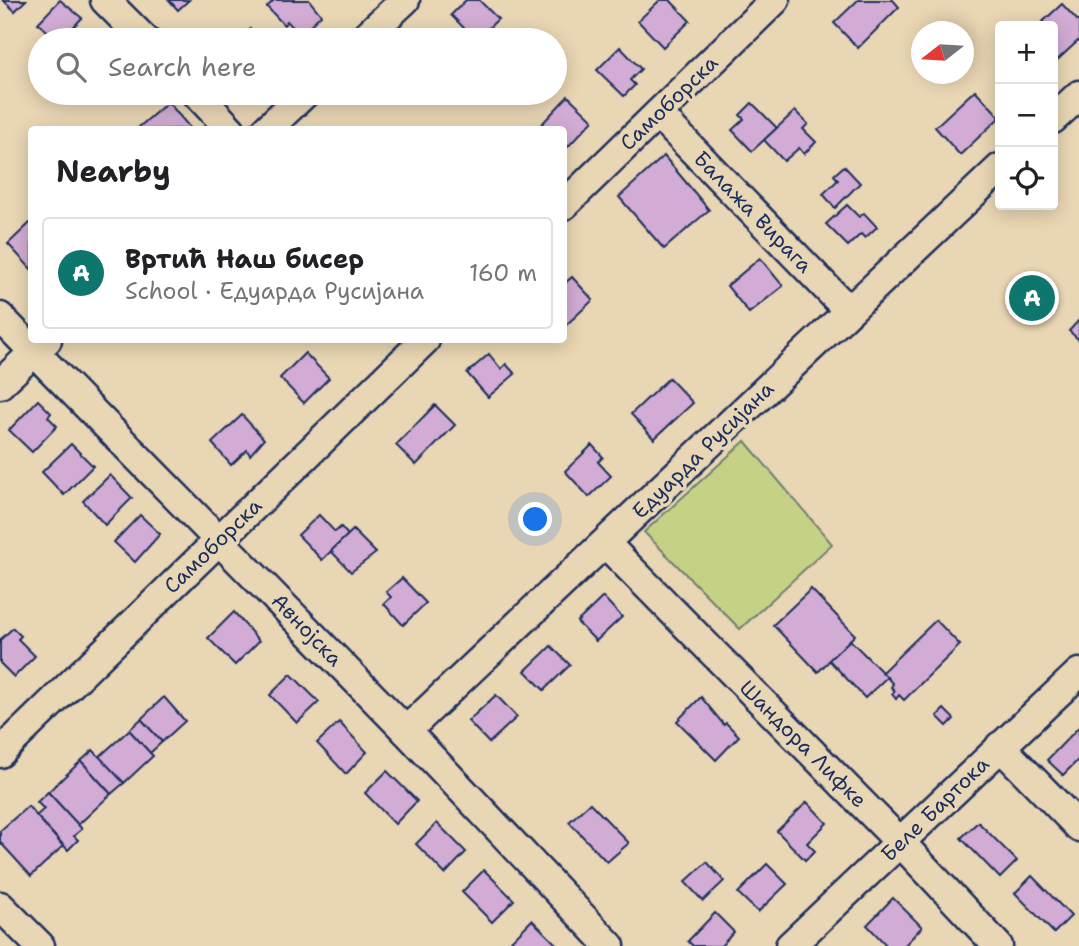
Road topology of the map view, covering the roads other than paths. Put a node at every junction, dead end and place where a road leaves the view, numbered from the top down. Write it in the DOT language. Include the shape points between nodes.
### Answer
graph roads {
  1 [pos="106,0"];
  2 [pos="405,0"];
  3 [pos="775,0"];
  4 [pos="133,28"];
  5 [pos="375,28"];
  6 [pos="1079,95"];
  7 [pos="207,105"];
  8 [pos="292,105"];
  9 [pos="658,114"];
  10 [pos="1058,114"];
  11 [pos="227,126"];
  12 [pos="269,126"];
  13 [pos="995,173"];
  14 [pos="567,202"];
  15 [pos="848,310"];
  16 [pos="0,317"];
  17 [pos="28,337"];
  18 [pos="422,343"];
  19 [pos="40,346"];
  20 [pos="0,384"];
  21 [pos="219,540"];
  22 [pos="606,544"];
  23 [pos="1079,673"];
  24 [pos="406,731"];
  25 [pos="1000,746"];
  26 [pos="0,752"];
  27 [pos="1079,827"];
  28 [pos="901,843"];
  29 [pos="0,906"];
  30 [pos="40,946"];
  31 [pos="610,946"];
  32 [pos="790,946"];
  33 [pos="998,946"];
  1 -- 4 [label="street"];
  2 -- 5 [label="street"];
  3 -- 9 [label="street, Самоборска"];
  6 -- 10 [label="street"];
  7 -- 11 [label="street"];
  8 -- 12 [label="street"];
  9 -- 14 [label="street, Самоборска"];
  9 -- 15 [label="street, Балажа Вирага"];
  13 -- 15 [label="street, Едуарда Русијана"];
  15 -- 22 [label="street, Едуарда Русијана"];
  16 -- 17 [label="street, Авнојска"];
  18 -- 21 [label="street, Самоборска"];
  19 -- 20 [label="street"];
  19 -- 21 [label="street, Авнојска"];
  21 -- 24 [label="street, Авнојска"];
  21 -- 26 [label="street, Самоборска"];
  22 -- 24 [label="street, Едуарда Русијана"];
  22 -- 28 [label="street, Шандора Лифке"];
  23 -- 25 [label="street, Беле Бартока"];
  24 -- 31 [label="street, Авнојска"];
  25 -- 27 [label="street"];
  25 -- 28 [label="street, Беле Бартока"];
  28 -- 32 [label="street, Беле Бартока"];
  28 -- 33 [label="street, Шандора Лифке"];
  29 -- 30 [label="street"];
}
